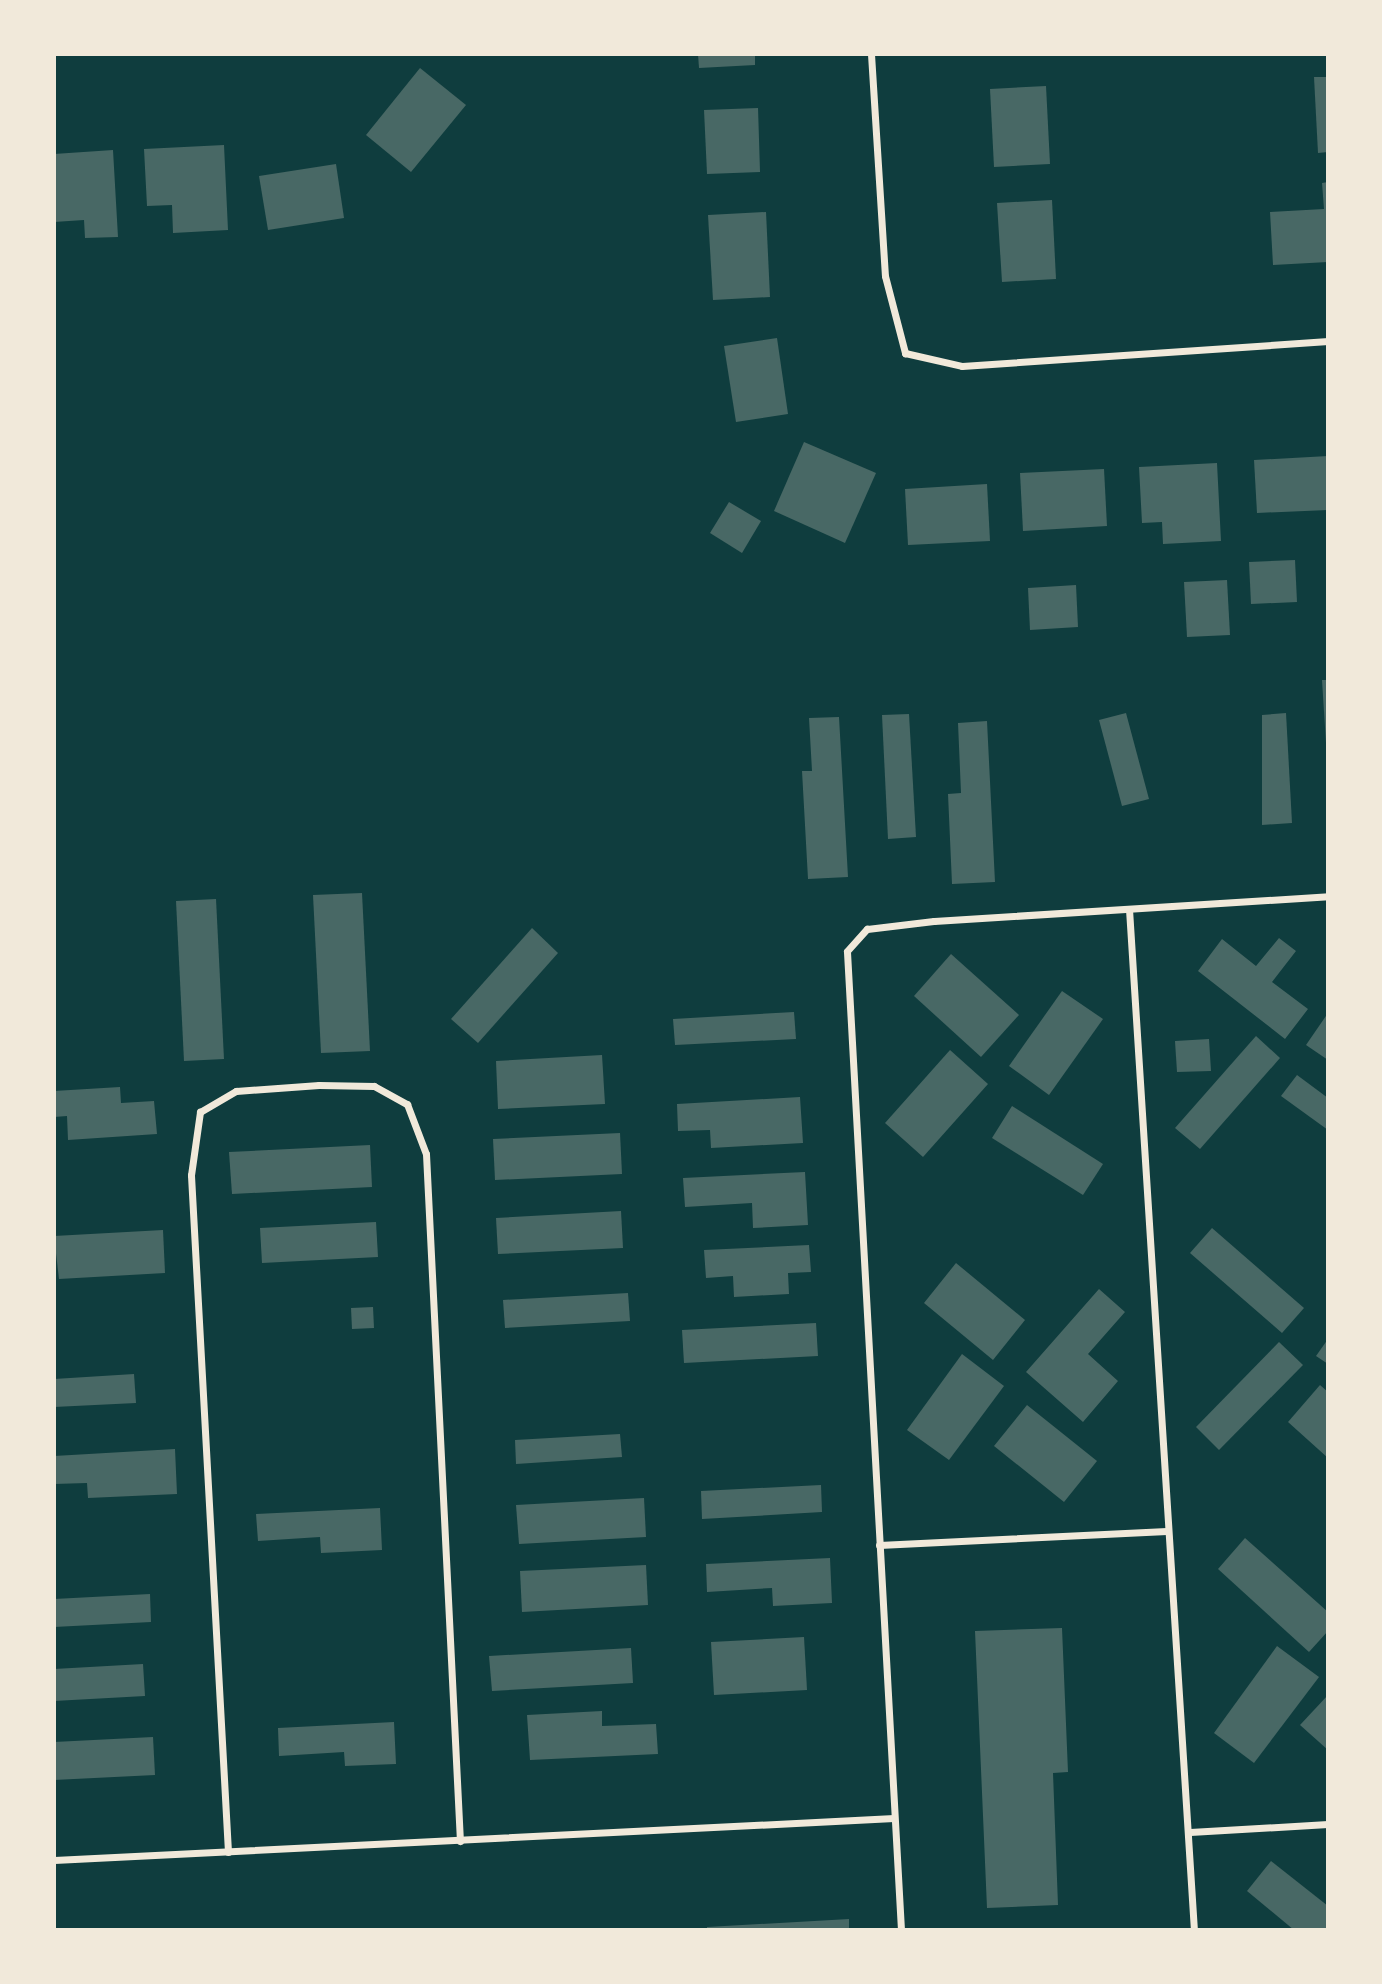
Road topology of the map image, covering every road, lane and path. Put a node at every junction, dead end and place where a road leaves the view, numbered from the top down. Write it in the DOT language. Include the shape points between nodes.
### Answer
graph roads {
  1 [pos="872,54"];
  2 [pos="1328,341"];
  3 [pos="1328,896"];
  4 [pos="1129,909"];
  5 [pos="1167,1531"];
  6 [pos="879,1545"];
  7 [pos="894,1818"];
  8 [pos="1328,1824"];
  9 [pos="1190,1832"];
  10 [pos="460,1841"];
  11 [pos="228,1852"];
  12 [pos="54,1860"];
  13 [pos="470,1930"];
  14 [pos="513,1930"];
  15 [pos="901,1930"];
  16 [pos="1194,1930"];
  1 -- 2 [label="street" via="885,276 905,353 962,366"];
  3 -- 4 [label="street"];
  4 -- 5 [label="street"];
  4 -- 6 [label="street" via="934,921 867,929 856,937 845,973"];
  5 -- 6 [label="street"];
  5 -- 9 [label="street"];
  6 -- 7 [label="street"];
  7 -- 10 [label="street"];
  7 -- 15 [label="street"];
  8 -- 9 [label="street"];
  9 -- 16 [label="street"];
  10 -- 11 [label="street"];
  10 -- 11 [label="street" via="426,1154 407,1104 374,1086 319,1085 236,1091 200,1112 191,1175"];
  11 -- 12 [label="street"];
  13 -- 14 [label="lane"];
}
